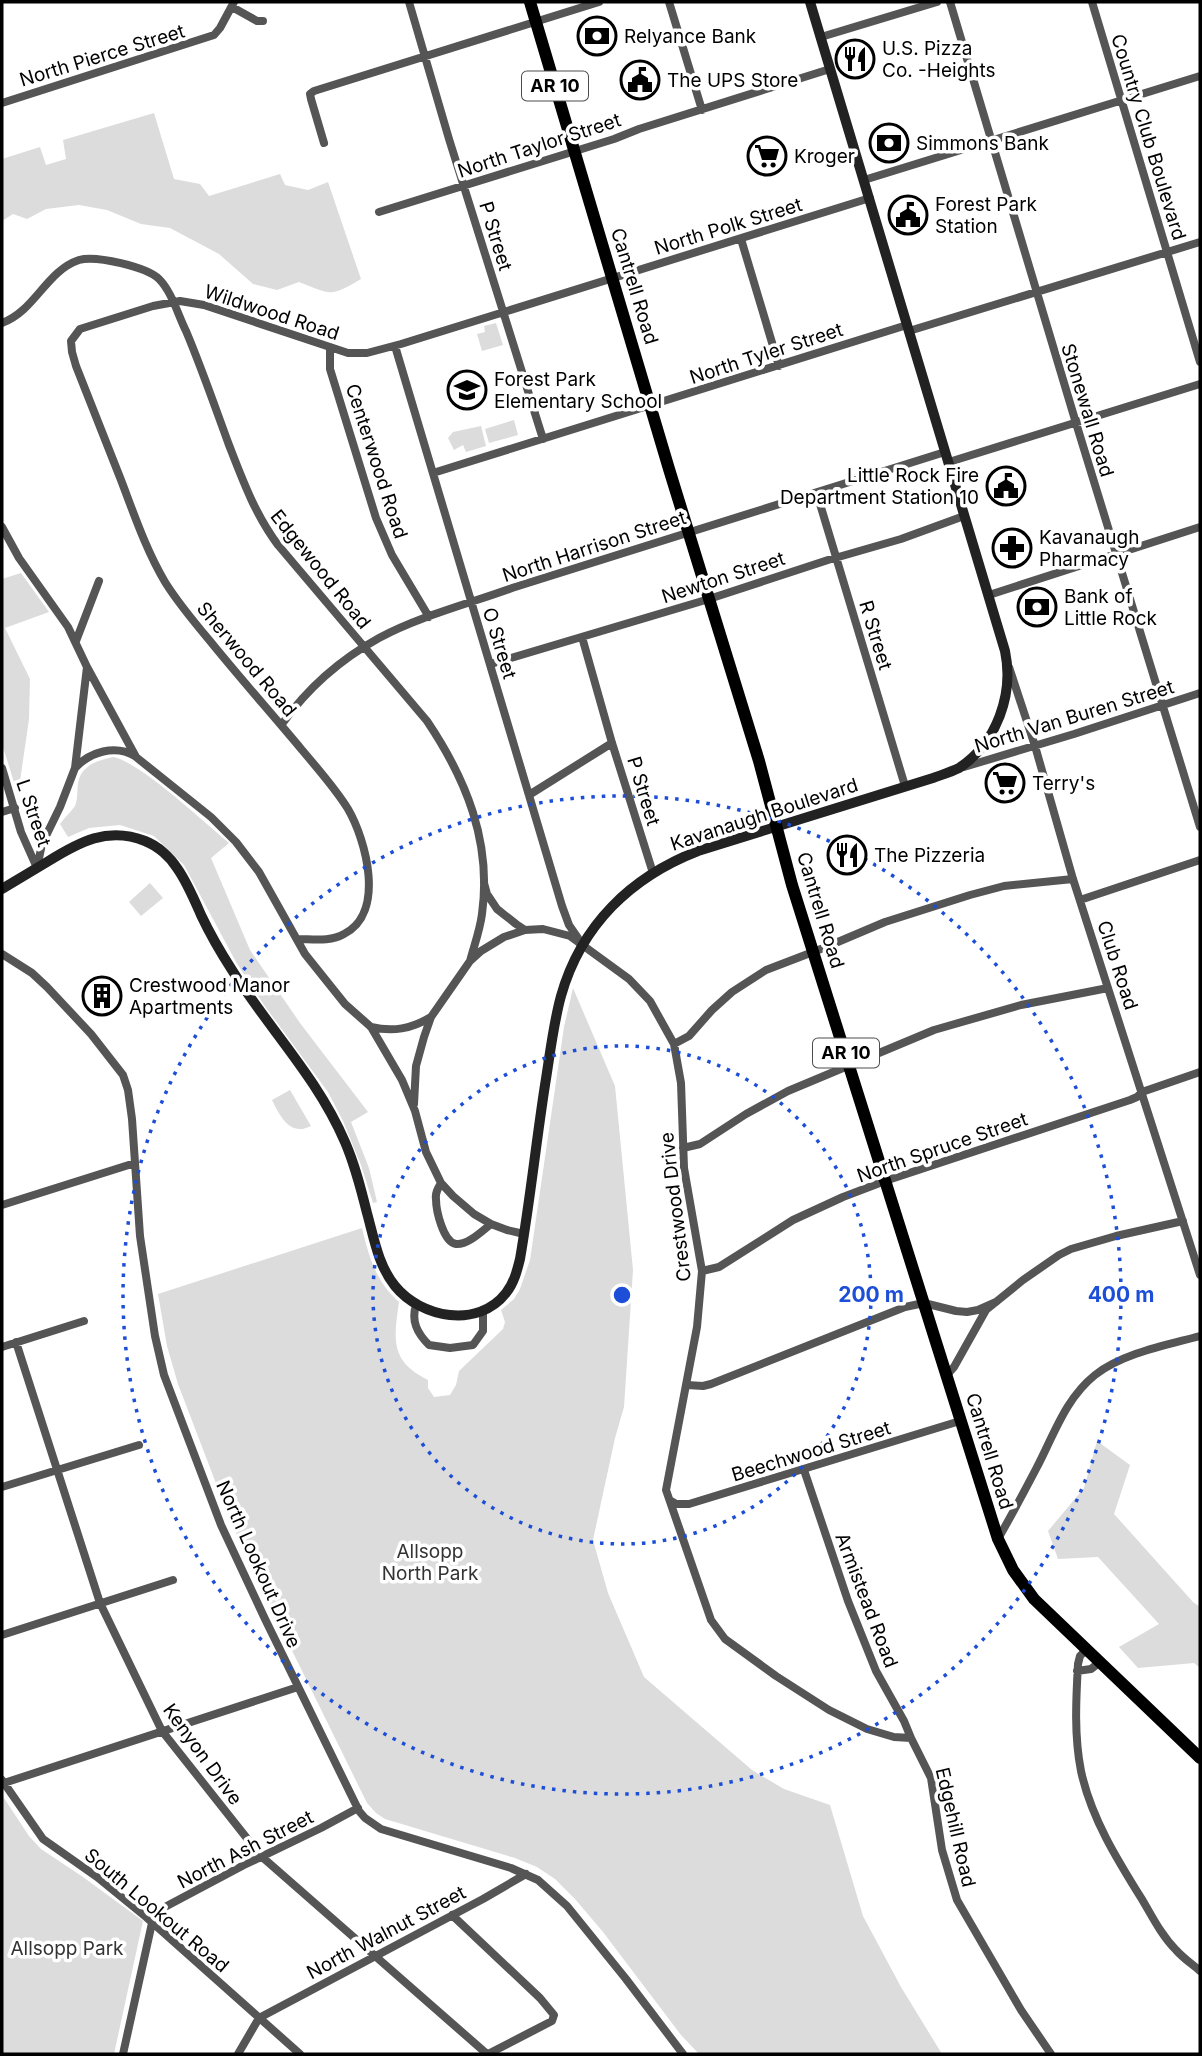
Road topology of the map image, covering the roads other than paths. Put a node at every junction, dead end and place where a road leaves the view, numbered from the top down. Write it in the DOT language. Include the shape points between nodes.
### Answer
graph roads {
  1 [pos="410,2"];
  2 [pos="530,2"];
  3 [pos="599,2"];
  4 [pos="669,2"];
  5 [pos="810,2"];
  6 [pos="937,2"];
  7 [pos="950,2"];
  8 [pos="1092,2"];
  9 [pos="233,4"];
  10 [pos="535,20"];
  11 [pos="263,21"];
  12 [pos="821,37"];
  13 [pos="426,55"];
  14 [pos="830,69"];
  15 [pos="1200,76"];
  16 [pos="1121,100"];
  17 [pos="2,103"];
  18 [pos="702,110"];
  19 [pos="991,141"];
  20 [pos="324,143"];
  21 [pos="575,151"];
  22 [pos="864,180"];
  23 [pos="464,186"];
  24 [pos="870,198"];
  25 [pos="379,212"];
  26 [pos="741,239"];
  27 [pos="1200,242"];
  28 [pos="1167,253"];
  29 [pos="613,278"];
  30 [pos="1036,292"];
  31 [pos="173,302"];
  32 [pos="503,313"];
  33 [pos="2,323"];
  34 [pos="908,328"];
  35 [pos="395,346"];
  36 [pos="71,348"];
  37 [pos="330,348"];
  38 [pos="1200,362"];
  39 [pos="779,366"];
  40 [pos="1200,384"];
  41 [pos="651,406"];
  42 [pos="1076,424"];
  43 [pos="543,439"];
  44 [pos="947,457"];
  45 [pos="433,473"];
  46 [pos="817,494"];
  47 [pos="964,516"];
  48 [pos="2,527"];
  49 [pos="1200,527"];
  50 [pos="689,533"];
  51 [pos="1115,553"];
  52 [pos="836,557"];
  53 [pos="99,581"];
  54 [pos="989,595"];
  55 [pos="709,599"];
  56 [pos="471,603"];
  57 [pos="429,617"];
  58 [pos="583,637"];
  59 [pos="76,641"];
  60 [pos="364,647"];
  61 [pos="491,664"];
  62 [pos="1008,665"];
  63 [pos="87,667"];
  64 [pos="1200,693"];
  65 [pos="1162,705"];
  66 [pos="282,724"];
  67 [pos="612,743"];
  68 [pos="1035,746"];
  69 [pos="136,757"];
  70 [pos="2,768"];
  71 [pos="75,768"];
  72 [pos="958,768"];
  73 [pos="905,786"];
  74 [pos="528,795"];
  75 [pos="15,808"];
  76 [pos="2,812"];
  77 [pos="775,826"];
  78 [pos="1200,827"];
  79 [pos="1200,860"];
  80 [pos="37,868"];
  81 [pos="653,873"];
  82 [pos="1073,879"];
  83 [pos="484,883"];
  84 [pos="2,889"];
  85 [pos="1080,900"];
  86 [pos="525,930"];
  87 [pos="298,939"];
  88 [pos="583,945"];
  89 [pos="813,952"];
  90 [pos="2,954"];
  91 [pos="470,961"];
  92 [pos="1108,988"];
  93 [pos="431,1017"];
  94 [pos="370,1027"];
  95 [pos="674,1044"];
  96 [pos="849,1065"];
  97 [pos="1200,1072"];
  98 [pos="1142,1093"];
  99 [pos="415,1111"];
  100 [pos="683,1148"];
  101 [pos="135,1163"];
  102 [pos="885,1181"];
  103 [pos="441,1183"];
  104 [pos="2,1205"];
  105 [pos="1183,1221"];
  106 [pos="491,1224"];
  107 [pos="524,1234"];
  108 [pos="702,1271"];
  109 [pos="1200,1275"];
  110 [pos="996,1302"];
  111 [pos="924,1303"];
  112 [pos="416,1305"];
  113 [pos="483,1310"];
  114 [pos="85,1321"];
  115 [pos="1200,1336"];
  116 [pos="16,1342"];
  117 [pos="2,1347"];
  118 [pos="946,1376"];
  119 [pos="687,1385"];
  120 [pos="960,1420"];
  121 [pos="139,1445"];
  122 [pos="804,1469"];
  123 [pos="56,1470"];
  124 [pos="2,1487"];
  125 [pos="671,1500"];
  126 [pos="998,1539"];
  127 [pos="173,1580"];
  128 [pos="100,1603"];
  129 [pos="2,1635"];
  130 [pos="1086,1650"];
  131 [pos="1100,1662"];
  132 [pos="1077,1671"];
  133 [pos="298,1687"];
  134 [pos="162,1731"];
  135 [pos="911,1738"];
  136 [pos="1200,1758"];
  137 [pos="3,1781"];
  138 [pos="358,1808"];
  139 [pos="261,1856"];
  140 [pos="526,1874"];
  141 [pos="452,1915"];
  142 [pos="149,1920"];
  143 [pos="375,1956"];
  144 [pos="1200,1971"];
  145 [pos="259,2018"];
  146 [pos="123,2054"];
  147 [pos="238,2054"];
  148 [pos="300,2054"];
  149 [pos="487,2054"];
  150 [pos="683,2054"];
  151 [pos="1051,2054"];
  1 -- 13 [label="street, P Street"];
  2 -- 10 [label="main road, Cantrell Road / AR 10"];
  3 -- 10 [label="street"];
  4 -- 18 [label="street"];
  5 -- 12 [label="street, Kavanaugh Boulevard"];
  6 -- 12 [label="street"];
  7 -- 19 [label="street, Stonewall Road"];
  8 -- 16 [label="street, Country Club Boulevard"];
  9 -- 11 [label="street"];
  9 -- 17 [label="street, North Pierce Street" via="214,35"];
  10 -- 13 [label="street"];
  10 -- 21 [label="main road, Cantrell Road / AR 10"];
  12 -- 14 [label="street, Kavanaugh Boulevard"];
  13 -- 20 [label="street" via="310,94"];
  13 -- 23 [label="street, P Street"];
  14 -- 18 [label="street, North Taylor Street"];
  14 -- 22 [label="street, Kavanaugh Boulevard"];
  15 -- 16 [label="street"];
  16 -- 19 [label="street"];
  16 -- 28 [label="street, Country Club Boulevard"];
  18 -- 21 [label="street, North Taylor Street"];
  19 -- 22 [label="street"];
  19 -- 30 [label="street, Stonewall Road"];
  21 -- 23 [label="street, North Taylor Street"];
  21 -- 29 [label="main road, Cantrell Road / AR 10"];
  22 -- 24 [label="street, Kavanaugh Boulevard"];
  23 -- 25 [label="street, North Taylor Street"];
  23 -- 32 [label="street, P Street"];
  24 -- 26 [label="street, North Polk Street"];
  24 -- 34 [label="street, Kavanaugh Boulevard"];
  26 -- 29 [label="street, North Polk Street"];
  26 -- 39 [label="street"];
  27 -- 28 [label="street, North Tyler Street"];
  28 -- 30 [label="street, North Tyler Street"];
  28 -- 38 [label="street, Country Club Boulevard"];
  29 -- 32 [label="street, North Polk Street"];
  29 -- 41 [label="main road, Cantrell Road / AR 10"];
  30 -- 34 [label="street, North Tyler Street"];
  30 -- 42 [label="street, Stonewall Road"];
  31 -- 33 [label="street, Edgewood Road" via="152,274 84,259 60,271 24,311"];
  31 -- 36 [label="street, Wildwood Road" via="88,325 77,331"];
  31 -- 37 [label="street, Wildwood Road" via="204,305"];
  31 -- 60 [label="street, Edgewood Road" via="257,514"];
  32 -- 35 [label="street, North Polk Street"];
  32 -- 43 [label="street, P Street"];
  34 -- 39 [label="street, North Tyler Street"];
  34 -- 44 [label="street, Kavanaugh Boulevard"];
  35 -- 37 [label="street, Wildwood Road" via="360,354"];
  35 -- 45 [label="street, O Street"];
  36 -- 66 [label="street, Sherwood Road" via="160,573 196,625"];
  37 -- 57 [label="street, Centerwood Road" via="330,369 376,518"];
  39 -- 41 [label="street, North Tyler Street"];
  40 -- 42 [label="street, North Harrison Street"];
  41 -- 43 [label="street, North Tyler Street"];
  41 -- 50 [label="main road, Cantrell Road / AR 10"];
  42 -- 44 [label="street, North Harrison Street"];
  42 -- 51 [label="street, Stonewall Road"];
  43 -- 45 [label="street, North Tyler Street"];
  44 -- 46 [label="street, North Harrison Street"];
  44 -- 47 [label="street, Kavanaugh Boulevard"];
  45 -- 56 [label="street, O Street"];
  46 -- 50 [label="street, North Harrison Street"];
  46 -- 52 [label="street, R Street"];
  47 -- 52 [label="street, Newton Street"];
  47 -- 54 [label="street, Kavanaugh Boulevard"];
  48 -- 59 [label="street"];
  49 -- 51 [label="street"];
  50 -- 55 [label="main road, Cantrell Road / AR 10"];
  50 -- 56 [label="street, North Harrison Street"];
  51 -- 54 [label="street"];
  51 -- 65 [label="street, Stonewall Road"];
  52 -- 55 [label="street, Newton Street"];
  52 -- 73 [label="street, R Street"];
  53 -- 59 [label="street"];
  54 -- 62 [label="street, Kavanaugh Boulevard"];
  55 -- 58 [label="street, Newton Street"];
  55 -- 77 [label="main road, Cantrell Road / AR 10"];
  56 -- 57 [label="street, North Harrison Street"];
  56 -- 61 [label="street, O Street"];
  57 -- 60 [label="street, North Harrison Street"];
  58 -- 61 [label="street, Newton Street"];
  58 -- 67 [label="street, P Street"];
  59 -- 63 [label="street"];
  60 -- 66 [label="street, North Harrison Street" via="312,688"];
  60 -- 83 [label="street, Edgewood Road" via="426,721 457,770 475,818"];
  61 -- 74 [label="street, O Street"];
  62 -- 68 [label="street, Club Road"];
  62 -- 72 [label="street, Kavanaugh Boulevard" via="1006,697 997,723 980,748"];
  63 -- 69 [label="street"];
  63 -- 71 [label="street"];
  64 -- 65 [label="street, North Van Buren Street"];
  65 -- 68 [label="street, North Van Buren Street"];
  65 -- 78 [label="street, Stonewall Road"];
  66 -- 87 [label="street, Sherwood Road" via="351,815 369,882 365,910 352,929 331,939"];
  67 -- 74 [label="street"];
  67 -- 81 [label="street, P Street"];
  68 -- 72 [label="street, North Van Buren Street"];
  68 -- 82 [label="street, Club Road"];
  69 -- 71 [label="street" via="124,751 104,751"];
  69 -- 87 [label="street" via="236,842"];
  70 -- 75 [label="street, L Street"];
  71 -- 80 [label="street" via="42,844"];
  72 -- 73 [label="street, Kavanaugh Boulevard"];
  73 -- 77 [label="street, Kavanaugh Boulevard"];
  74 -- 88 [label="street, O Street" via="566,919"];
  75 -- 76 [label="street"];
  75 -- 80 [label="street, L Street"];
  77 -- 81 [label="street, Kavanaugh Boulevard" via="677,859"];
  77 -- 89 [label="main road, Cantrell Road / AR 10"];
  79 -- 85 [label="street"];
  80 -- 84 [label="street"];
  80 -- 112 [label="street" via="80,842 110,834 146,842 173,862 231,970 328,1107 356,1170 383,1269"];
  81 -- 88 [label="street, Kavanaugh Boulevard" via="612,906"];
  82 -- 85 [label="street, Club Road"];
  82 -- 89 [label="street" via="1004,886 970,895 885,922"];
  83 -- 86 [label="street" via="497,909"];
  83 -- 91 [label="street, Edgewood Road" via="482,917"];
  85 -- 92 [label="street, Club Road"];
  86 -- 88 [label="street, Crestwood Drive" via="566,934"];
  86 -- 91 [label="street" via="494,942"];
  87 -- 94 [label="street" via="335,993"];
  88 -- 95 [label="street, Crestwood Drive" via="640,989"];
  88 -- 107 [label="street, Kavanaugh Boulevard" via="567,977 556,1017"];
  89 -- 95 [label="street" via="754,976 718,1004 690,1036"];
  89 -- 96 [label="main road, Cantrell Road / AR 10"];
  90 -- 101 [label="street, North Lookout Drive" via="47,987 119,1069 128,1090"];
  91 -- 93 [label="street"];
  92 -- 96 [label="street" via="965,1020"];
  92 -- 98 [label="street, Club Road"];
  93 -- 94 [label="street" via="402,1029"];
  93 -- 99 [label="street" via="416,1066"];
  94 -- 99 [label="street"];
  95 -- 100 [label="street, Crestwood Drive" via="681,1083"];
  96 -- 100 [label="street" via="776,1097 701,1144"];
  96 -- 102 [label="main road, Cantrell Road / AR 10"];
  97 -- 98 [label="street, North Spruce Street"];
  98 -- 102 [label="street, North Spruce Street"];
  98 -- 105 [label="street, Club Road"];
  99 -- 103 [label="street" via="426,1152"];
  100 -- 108 [label="street, Crestwood Drive"];
  101 -- 104 [label="street"];
  101 -- 133 [label="street, North Lookout Drive" via="140,1236 164,1375 221,1525"];
  102 -- 108 [label="street, North Spruce Street" via="807,1213 723,1265"];
  102 -- 111 [label="main road, Cantrell Road / AR 10"];
  103 -- 106 [label="street"];
  103 -- 106 [label="street" via="436,1200 448,1240 461,1243"];
  105 -- 109 [label="street, Club Road"];
  105 -- 110 [label="street" via="1071,1249"];
  106 -- 107 [label="street"];
  107 -- 113 [label="street, Kavanaugh Boulevard" via="511,1285 499,1301"];
  108 -- 119 [label="street, Crestwood Drive"];
  110 -- 111 [label="street" via="967,1312"];
  110 -- 118 [label="street" via="986,1310"];
  111 -- 118 [label="main road, Cantrell Road / AR 10"];
  111 -- 119 [label="street" via="711,1384"];
  112 -- 113 [label="street" via="455,1315"];
  112 -- 113 [label="street" via="417,1329 429,1345 438,1347 473,1345 483,1331"];
  114 -- 116 [label="street"];
  115 -- 126 [label="street" via="1129,1357 1096,1374 1076,1393"];
  116 -- 117 [label="street"];
  116 -- 123 [label="street, Kenyon Drive"];
  118 -- 120 [label="main road, Cantrell Road / AR 10"];
  119 -- 125 [label="street, Crestwood Drive" via="666,1484"];
  120 -- 122 [label="street, Beechwood Street"];
  120 -- 126 [label="main road, Cantrell Road / AR 10"];
  121 -- 123 [label="street"];
  122 -- 125 [label="street, Beechwood Street" via="689,1504"];
  122 -- 135 [label="street, Armistead Road" via="848,1601 876,1671"];
  123 -- 124 [label="street"];
  123 -- 128 [label="street, Kenyon Drive"];
  125 -- 135 [label="street" via="711,1620 722,1636 850,1722 884,1735"];
  126 -- 130 [label="main road, Cantrell Road / AR 10" via="1034,1600"];
  127 -- 128 [label="street"];
  128 -- 129 [label="street"];
  128 -- 134 [label="street, Kenyon Drive"];
  130 -- 131 [label="main road, Cantrell Road / AR 10"];
  130 -- 132 [label="street"];
  131 -- 132 [label="street"];
  131 -- 136 [label="main road, Cantrell Road / AR 10"];
  132 -- 144 [label="street" via="1079,1756 1102,1828 1164,1936"];
  133 -- 134 [label="street"];
  133 -- 138 [label="street, North Lookout Drive"];
  134 -- 137 [label="street"];
  134 -- 139 [label="street, Kenyon Drive"];
  135 -- 151 [label="street, Edgehill Road" via="930,1778 942,1850 957,1899"];
  137 -- 142 [label="street, South Lookout Road" via="43,1839"];
  138 -- 139 [label="street, North Ash Street"];
  138 -- 140 [label="street, North Lookout Drive" via="381,1829"];
  139 -- 142 [label="street, North Ash Street"];
  139 -- 143 [label="street, Kenyon Drive"];
  140 -- 141 [label="street, North Walnut Street"];
  140 -- 150 [label="street, North Lookout Drive" via="568,1906"];
  141 -- 143 [label="street, North Walnut Street"];
  141 -- 149 [label="street" via="554,2015 552,2021"];
  142 -- 145 [label="street, South Lookout Road"];
  142 -- 146 [label="street"];
  143 -- 145 [label="street, North Walnut Street"];
  143 -- 149 [label="street, Kenyon Drive"];
  145 -- 147 [label="street"];
  145 -- 148 [label="street, South Lookout Road"];
}
